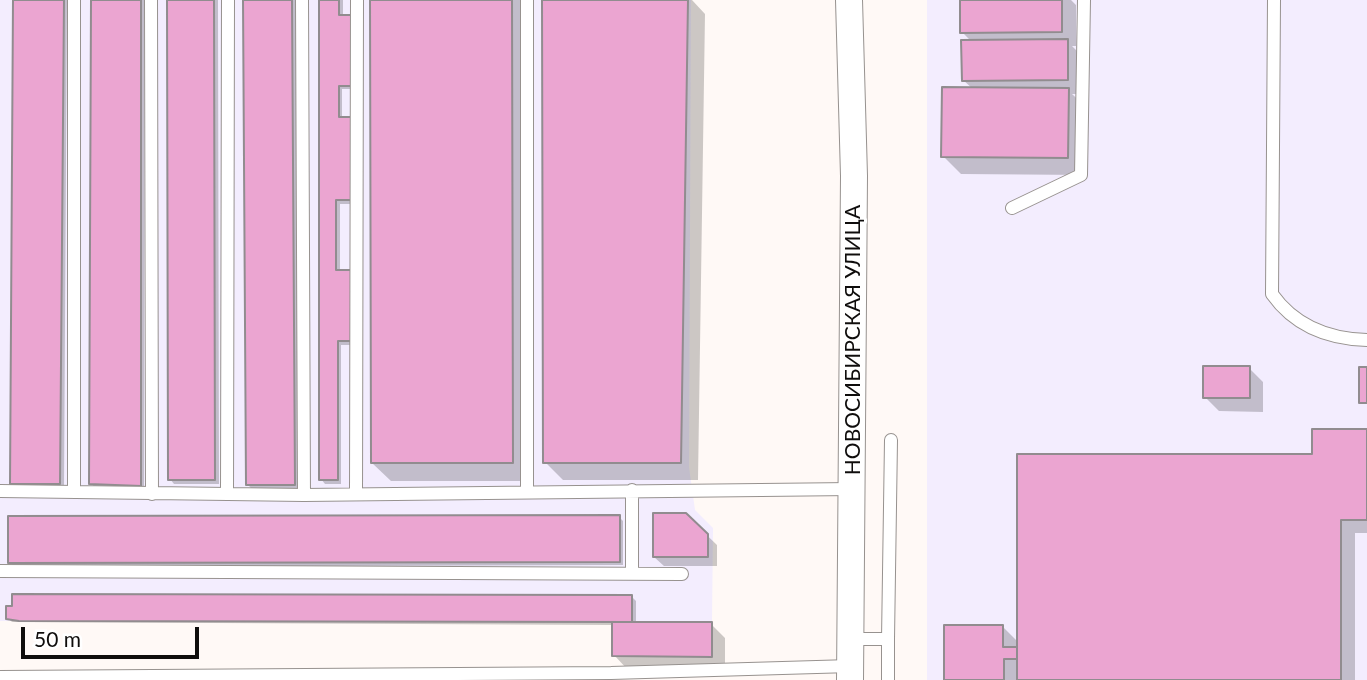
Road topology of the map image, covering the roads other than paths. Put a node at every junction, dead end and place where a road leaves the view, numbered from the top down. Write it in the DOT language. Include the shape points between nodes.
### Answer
graph roads {
  1 [pos="74,0"];
  2 [pos="151,0"];
  3 [pos="228,0"];
  4 [pos="302,0"];
  5 [pos="357,0"];
  6 [pos="527,0"];
  7 [pos="849,0"];
  8 [pos="1084,0"];
  9 [pos="1274,0"];
  10 [pos="1012,208"];
  11 [pos="1367,340"];
  12 [pos="891,440"];
  13 [pos="852,489"];
  14 [pos="527,490"];
  15 [pos="0,491"];
  16 [pos="632,491"];
  17 [pos="74,492"];
  18 [pos="152,494"];
  19 [pos="227,494"];
  20 [pos="356,494"];
  21 [pos="304,495"];
  22 [pos="0,570"];
  23 [pos="632,573"];
  24 [pos="682,574"];
  25 [pos="850,639"];
  26 [pos="888,639"];
  27 [pos="850,673"];
  28 [pos="0,677"];
  29 [pos="888,680"];
  1 -- 17 [label="lane"];
  2 -- 18 [label="lane"];
  3 -- 19 [label="lane"];
  4 -- 21 [label="lane"];
  5 -- 20 [label="lane"];
  6 -- 14 [label="lane"];
  7 -- 13 [label="street, НОВОСИБИРСКАЯ УЛИЦА"];
  8 -- 10 [label="lane" via="1081,175"];
  9 -- 11 [label="lane" via="1272,294 1299,323"];
  12 -- 26 [label="lane"];
  13 -- 16 [label="lane"];
  13 -- 25 [label="street, НОВОСИБИРСКАЯ УЛИЦА"];
  14 -- 16 [label="lane"];
  14 -- 20 [label="lane"];
  15 -- 17 [label="lane"];
  16 -- 23 [label="lane"];
  17 -- 18 [label="lane"];
  18 -- 19 [label="lane"];
  19 -- 21 [label="lane"];
  20 -- 21 [label="lane"];
  22 -- 23 [label="lane"];
  23 -- 24 [label="lane"];
  25 -- 26 [label="lane"];
  25 -- 27 [label="street, НОВОСИБИРСКАЯ УЛИЦА"];
  26 -- 29 [label="lane"];
  27 -- 28 [label="lane"];
}
